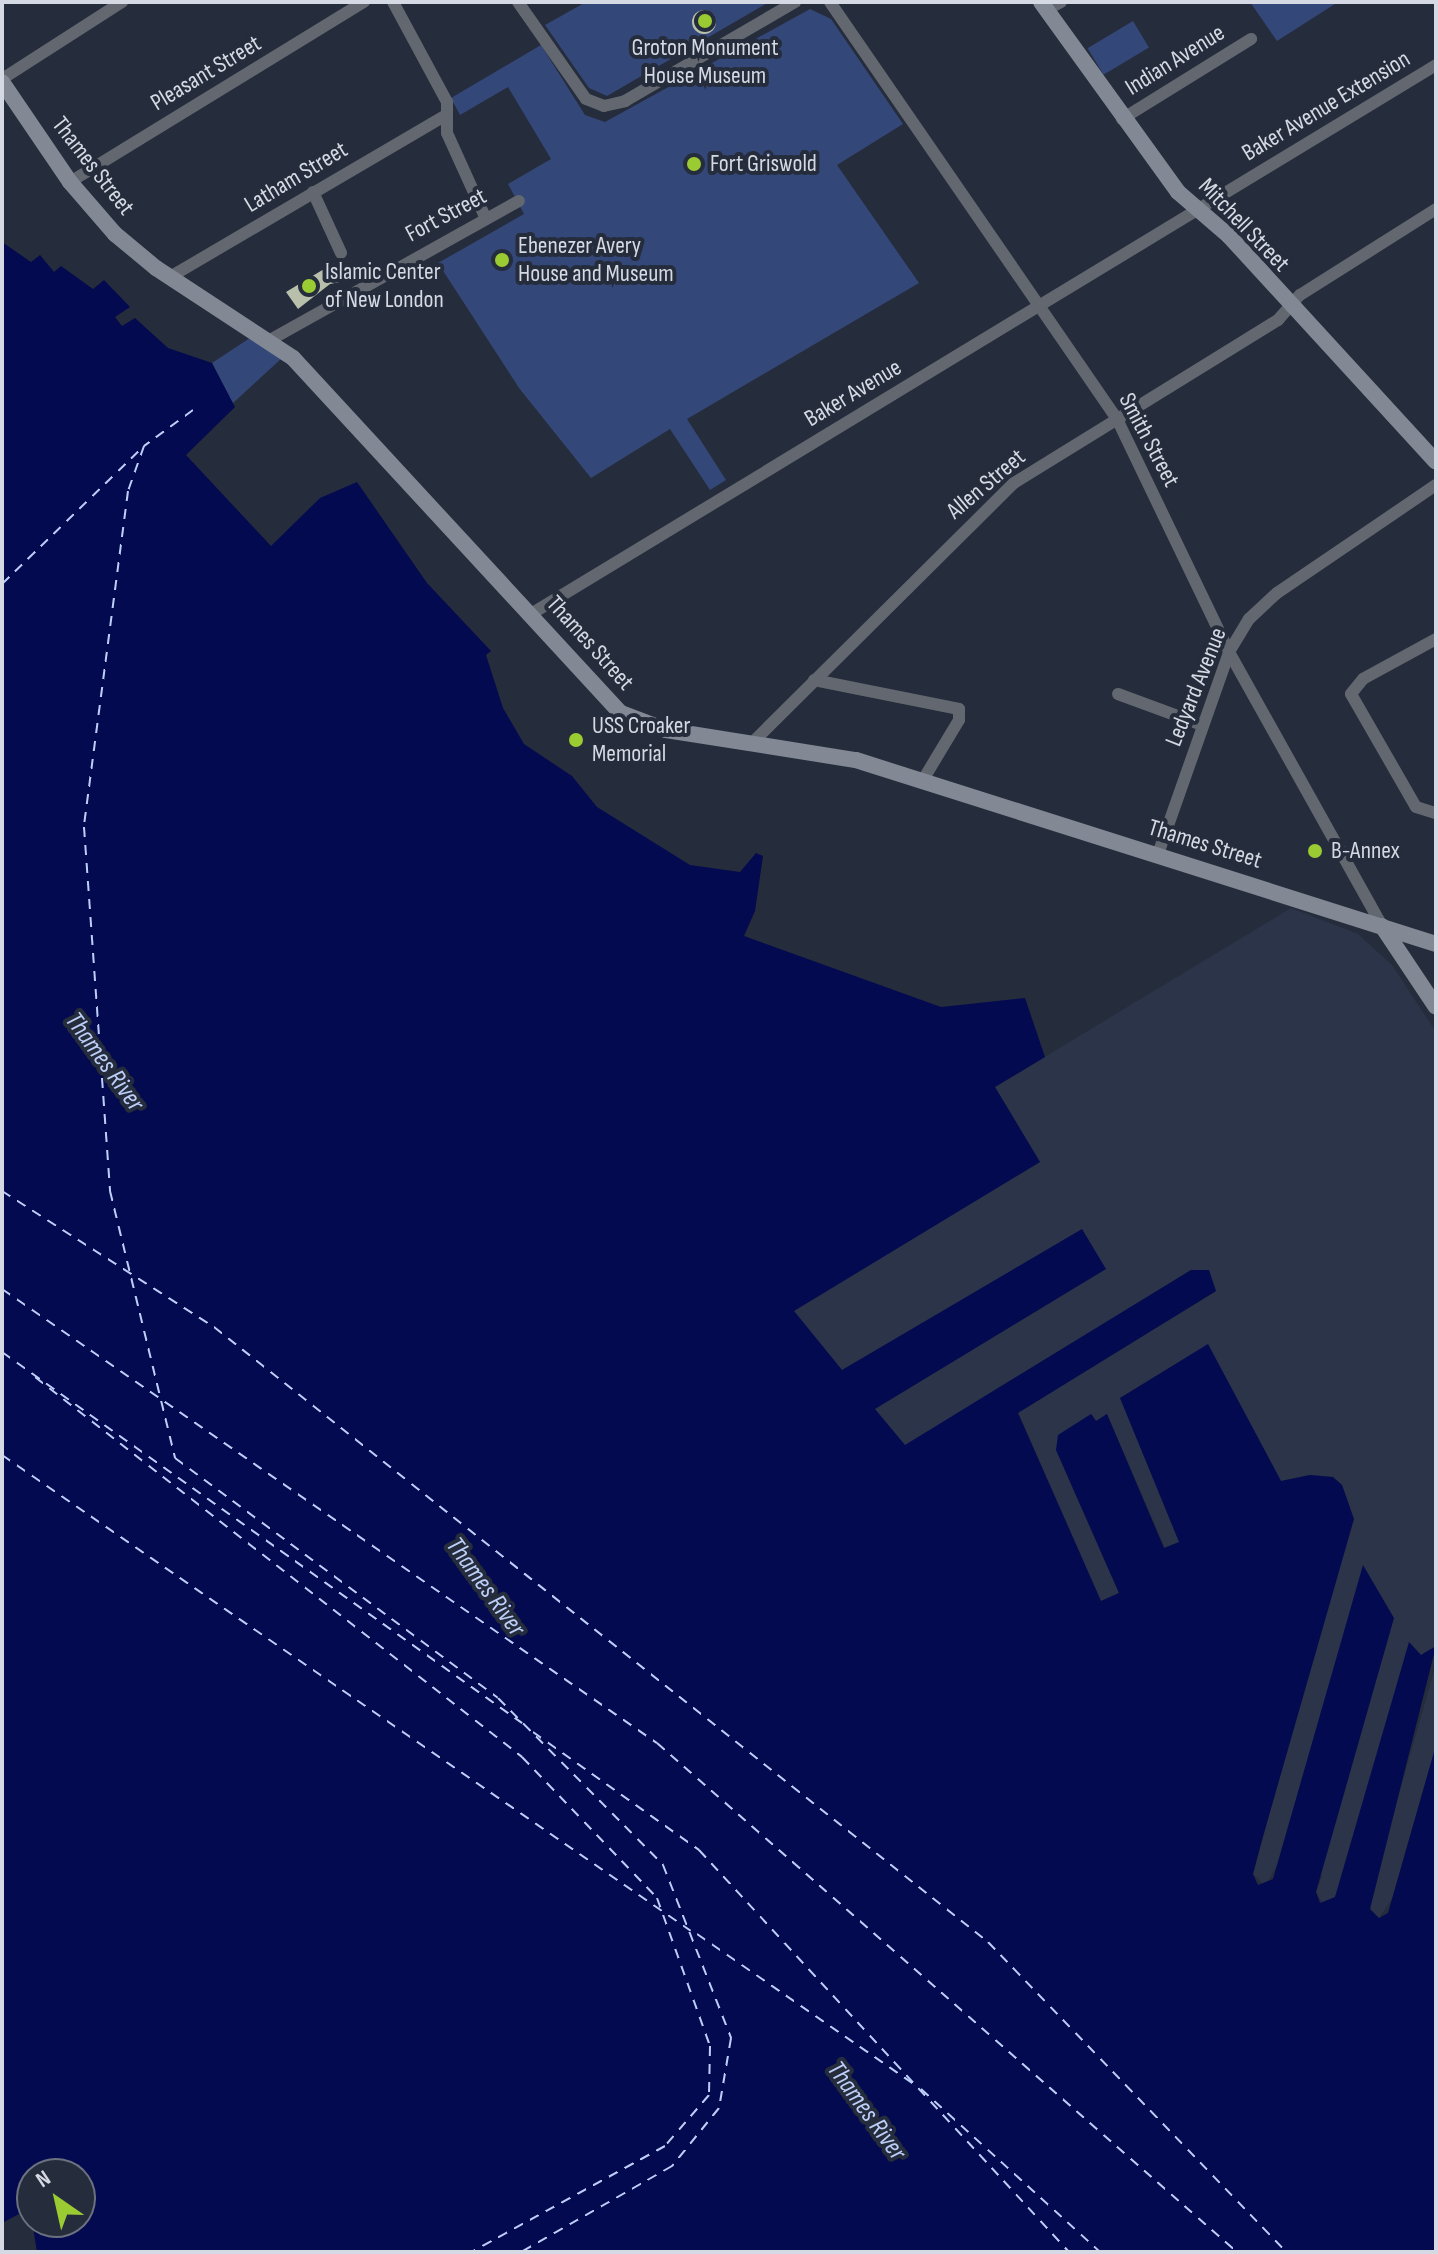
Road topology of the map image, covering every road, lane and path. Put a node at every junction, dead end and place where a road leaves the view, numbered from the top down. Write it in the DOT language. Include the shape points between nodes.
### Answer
graph roads {
  1 [pos="122,2"];
  2 [pos="364,2"];
  3 [pos="393,2"];
  4 [pos="518,2"];
  5 [pos="795,2"];
  6 [pos="830,2"];
  7 [pos="1049,5"];
  8 [pos="1251,39"];
  9 [pos="1436,65"];
  10 [pos="2,81"];
  11 [pos="444,116"];
  12 [pos="1122,119"];
  13 [pos="70,182"];
  14 [pos="313,192"];
  15 [pos="519,201"];
  16 [pos="1436,209"];
  17 [pos="1197,210"];
  18 [pos="486,219"];
  19 [pos="341,253"];
  20 [pos="170,277"];
  21 [pos="1039,306"];
  22 [pos="1290,308"];
  23 [pos="270,340"];
  24 [pos="1117,419"];
  25 [pos="1436,462"];
  26 [pos="1436,485"];
  27 [pos="531,614"];
  28 [pos="1436,639"];
  29 [pos="1229,652"];
  30 [pos="814,680"];
  31 [pos="1118,694"];
  32 [pos="1202,725"];
  33 [pos="751,744"];
  34 [pos="923,780"];
  35 [pos="1430,814"];
  36 [pos="1158,854"];
  37 [pos="1382,926"];
  38 [pos="1436,944"];
  39 [pos="1436,1007"];
  1 -- 10 [label="street"];
  2 -- 13 [label="street, Pleasant Street"];
  3 -- 11 [label="street" via="447,102"];
  4 -- 5 [label="street" via="586,99 604,106 625,101"];
  6 -- 21 [label="street, Smith Street"];
  7 -- 12 [label="street, Mitchell Street"];
  8 -- 12 [label="street, Indian Avenue"];
  9 -- 17 [label="street, Baker Avenue Extension"];
  10 -- 13 [label="street, Thames Street"];
  11 -- 14 [label="street, Latham Street"];
  11 -- 18 [label="street"];
  12 -- 17 [label="street, Mitchell Street"];
  13 -- 20 [label="street, Thames Street" via="115,234"];
  14 -- 19 [label="street"];
  14 -- 20 [label="street, Latham Street"];
  15 -- 18 [label="street, Fort Street"];
  16 -- 22 [label="street, Allen Street" via="1349,261"];
  17 -- 21 [label="street, Baker Avenue"];
  17 -- 22 [label="street, Mitchell Street" via="1229,236"];
  18 -- 23 [label="street, Fort Street"];
  20 -- 23 [label="street, Thames Street"];
  21 -- 24 [label="street, Smith Street"];
  21 -- 27 [label="street, Baker Avenue"];
  22 -- 24 [label="street, Allen Street"];
  22 -- 25 [label="street, Mitchell Street"];
  23 -- 27 [label="street, Thames Street"];
  24 -- 29 [label="street, Smith Street"];
  24 -- 30 [label="street, Allen Street" via="1002,492"];
  26 -- 29 [label="street, Ledyard Avenue" via="1260,606"];
  27 -- 33 [label="street, Thames Street" via="621,713 651,727"];
  28 -- 35 [label="street" via="1363,679 1351,694"];
  29 -- 32 [label="street, Ledyard Avenue"];
  29 -- 37 [label="street, Smith Street"];
  30 -- 33 [label="street, Allen Street"];
  30 -- 34 [label="street" via="959,709 959,720"];
  31 -- 32 [label="street"];
  32 -- 36 [label="street, Ledyard Avenue"];
  33 -- 34 [label="street, Thames Street" via="856,760"];
  34 -- 36 [label="street, Thames Street"];
  36 -- 37 [label="street, Thames Street"];
  37 -- 38 [label="street, Thames Street"];
  37 -- 39 [label="street"];
}
